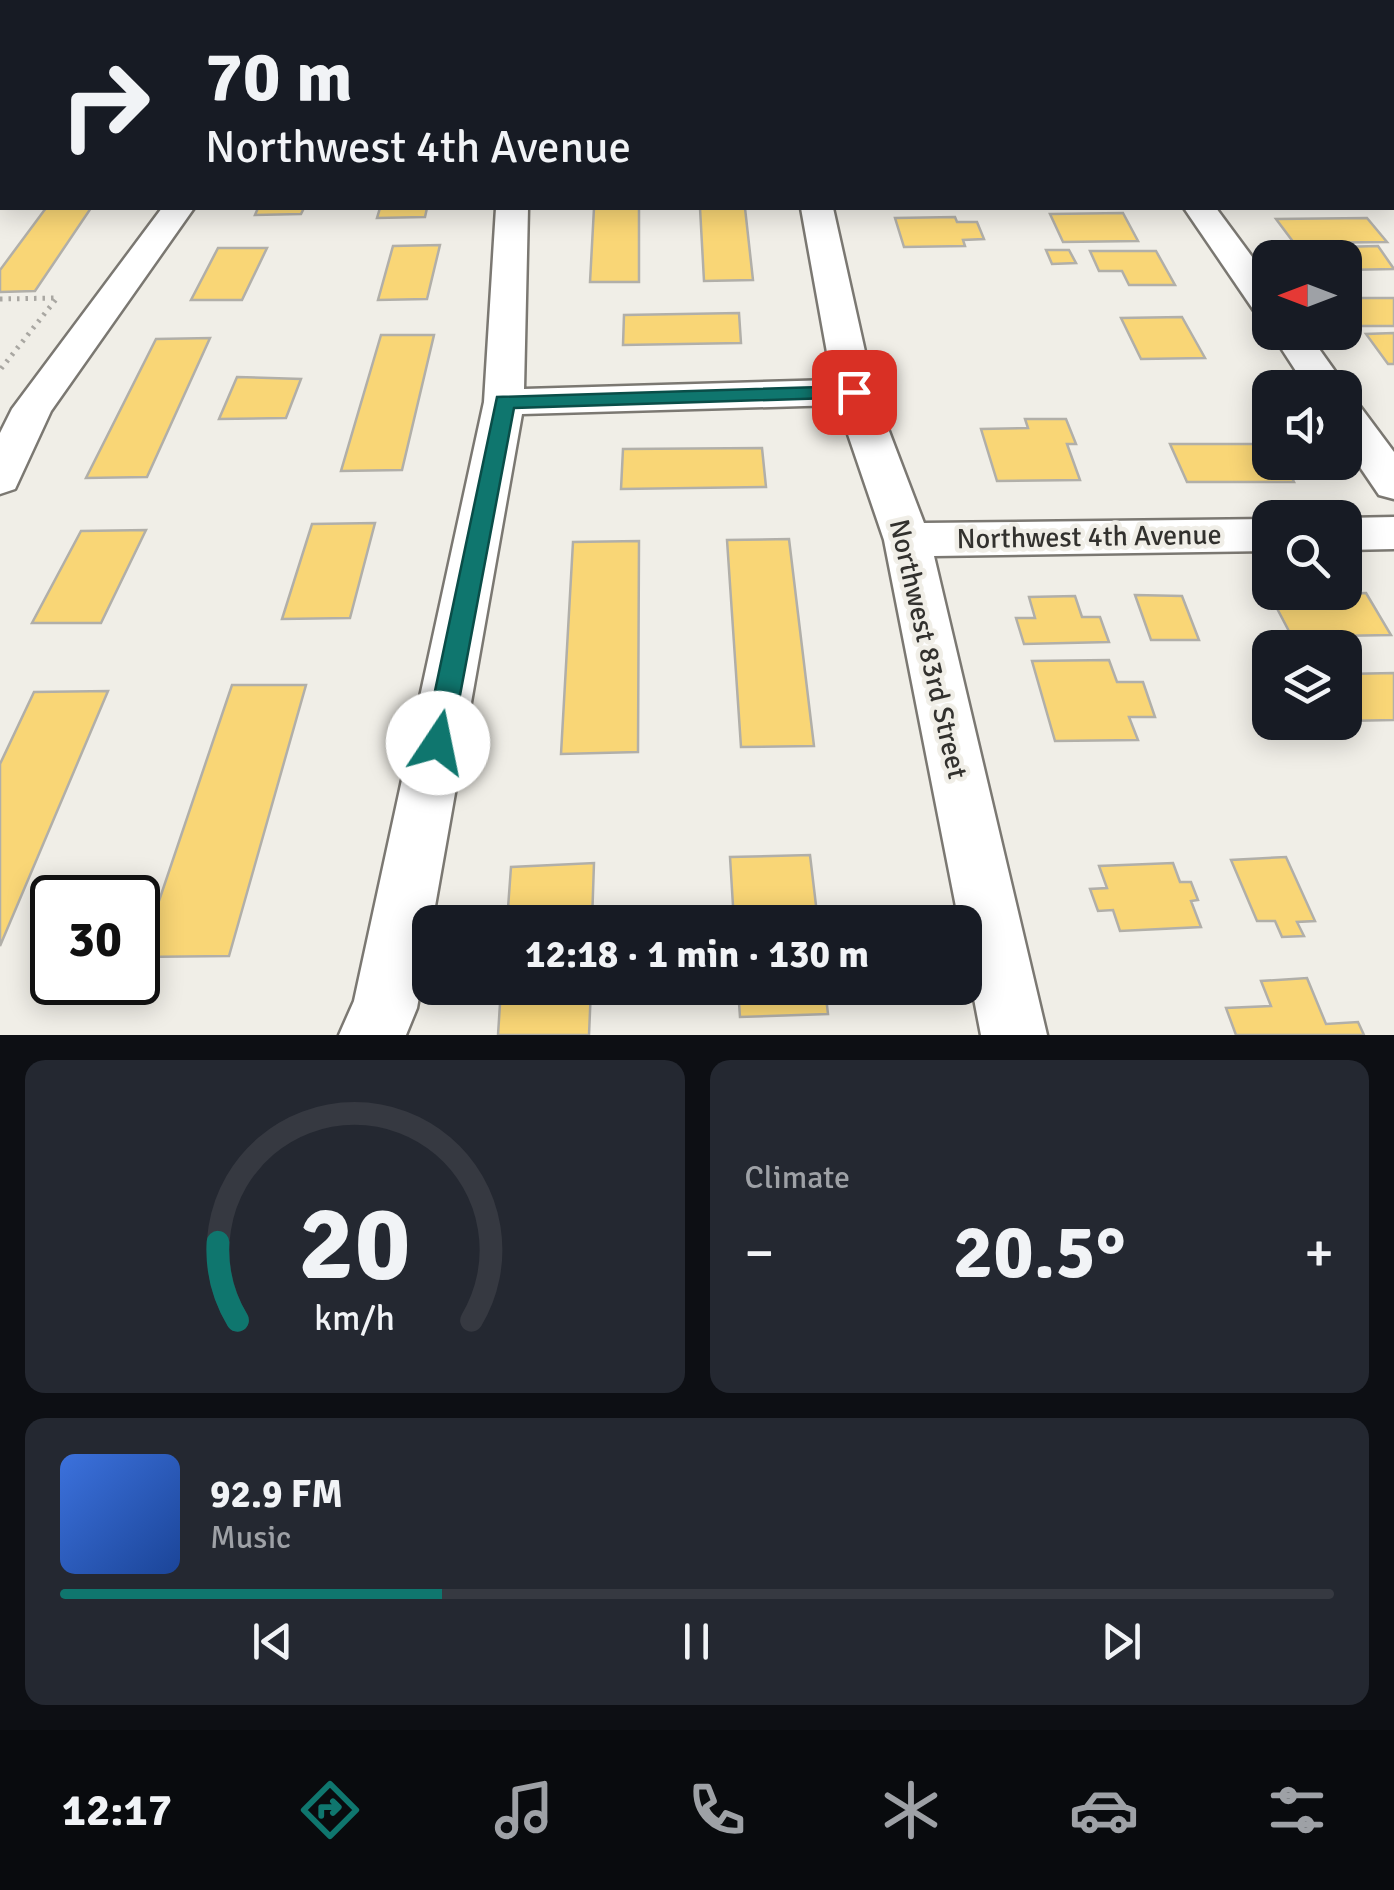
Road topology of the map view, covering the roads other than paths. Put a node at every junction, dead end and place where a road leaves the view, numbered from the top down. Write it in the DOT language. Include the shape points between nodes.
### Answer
graph roads {
  1 [pos="176,210"];
  2 [pos="512,210"];
  3 [pos="816,210"];
  4 [pos="1201,210"];
  5 [pos="1252,282"];
  6 [pos="854,392"];
  7 [pos="504,402"];
  8 [pos="16,410"];
  9 [pos="1362,438"];
  10 [pos="0,479"];
  11 [pos="1394,484"];
  12 [pos="1394,533"];
  13 [pos="1362,534"];
  14 [pos="1252,535"];
  15 [pos="907,540"];
  16 [pos="372,1035"];
  17 [pos="1014,1035"];
  1 -- 8 [label="street"];
  2 -- 7 [label="street"];
  3 -- 6 [label="street, Northwest 83rd Street"];
  4 -- 5 [label="street"];
  6 -- 7 [label="street"];
  6 -- 15 [label="street, Northwest 83rd Street"];
  7 -- 16 [label="street" via="385,1008"];
  8 -- 10 [label="street"];
  9 -- 11 [label="street"];
  12 -- 13 [label="street"];
  14 -- 15 [label="street, Northwest 4th Avenue"];
  15 -- 17 [label="street, Northwest 83rd Street"];
}
